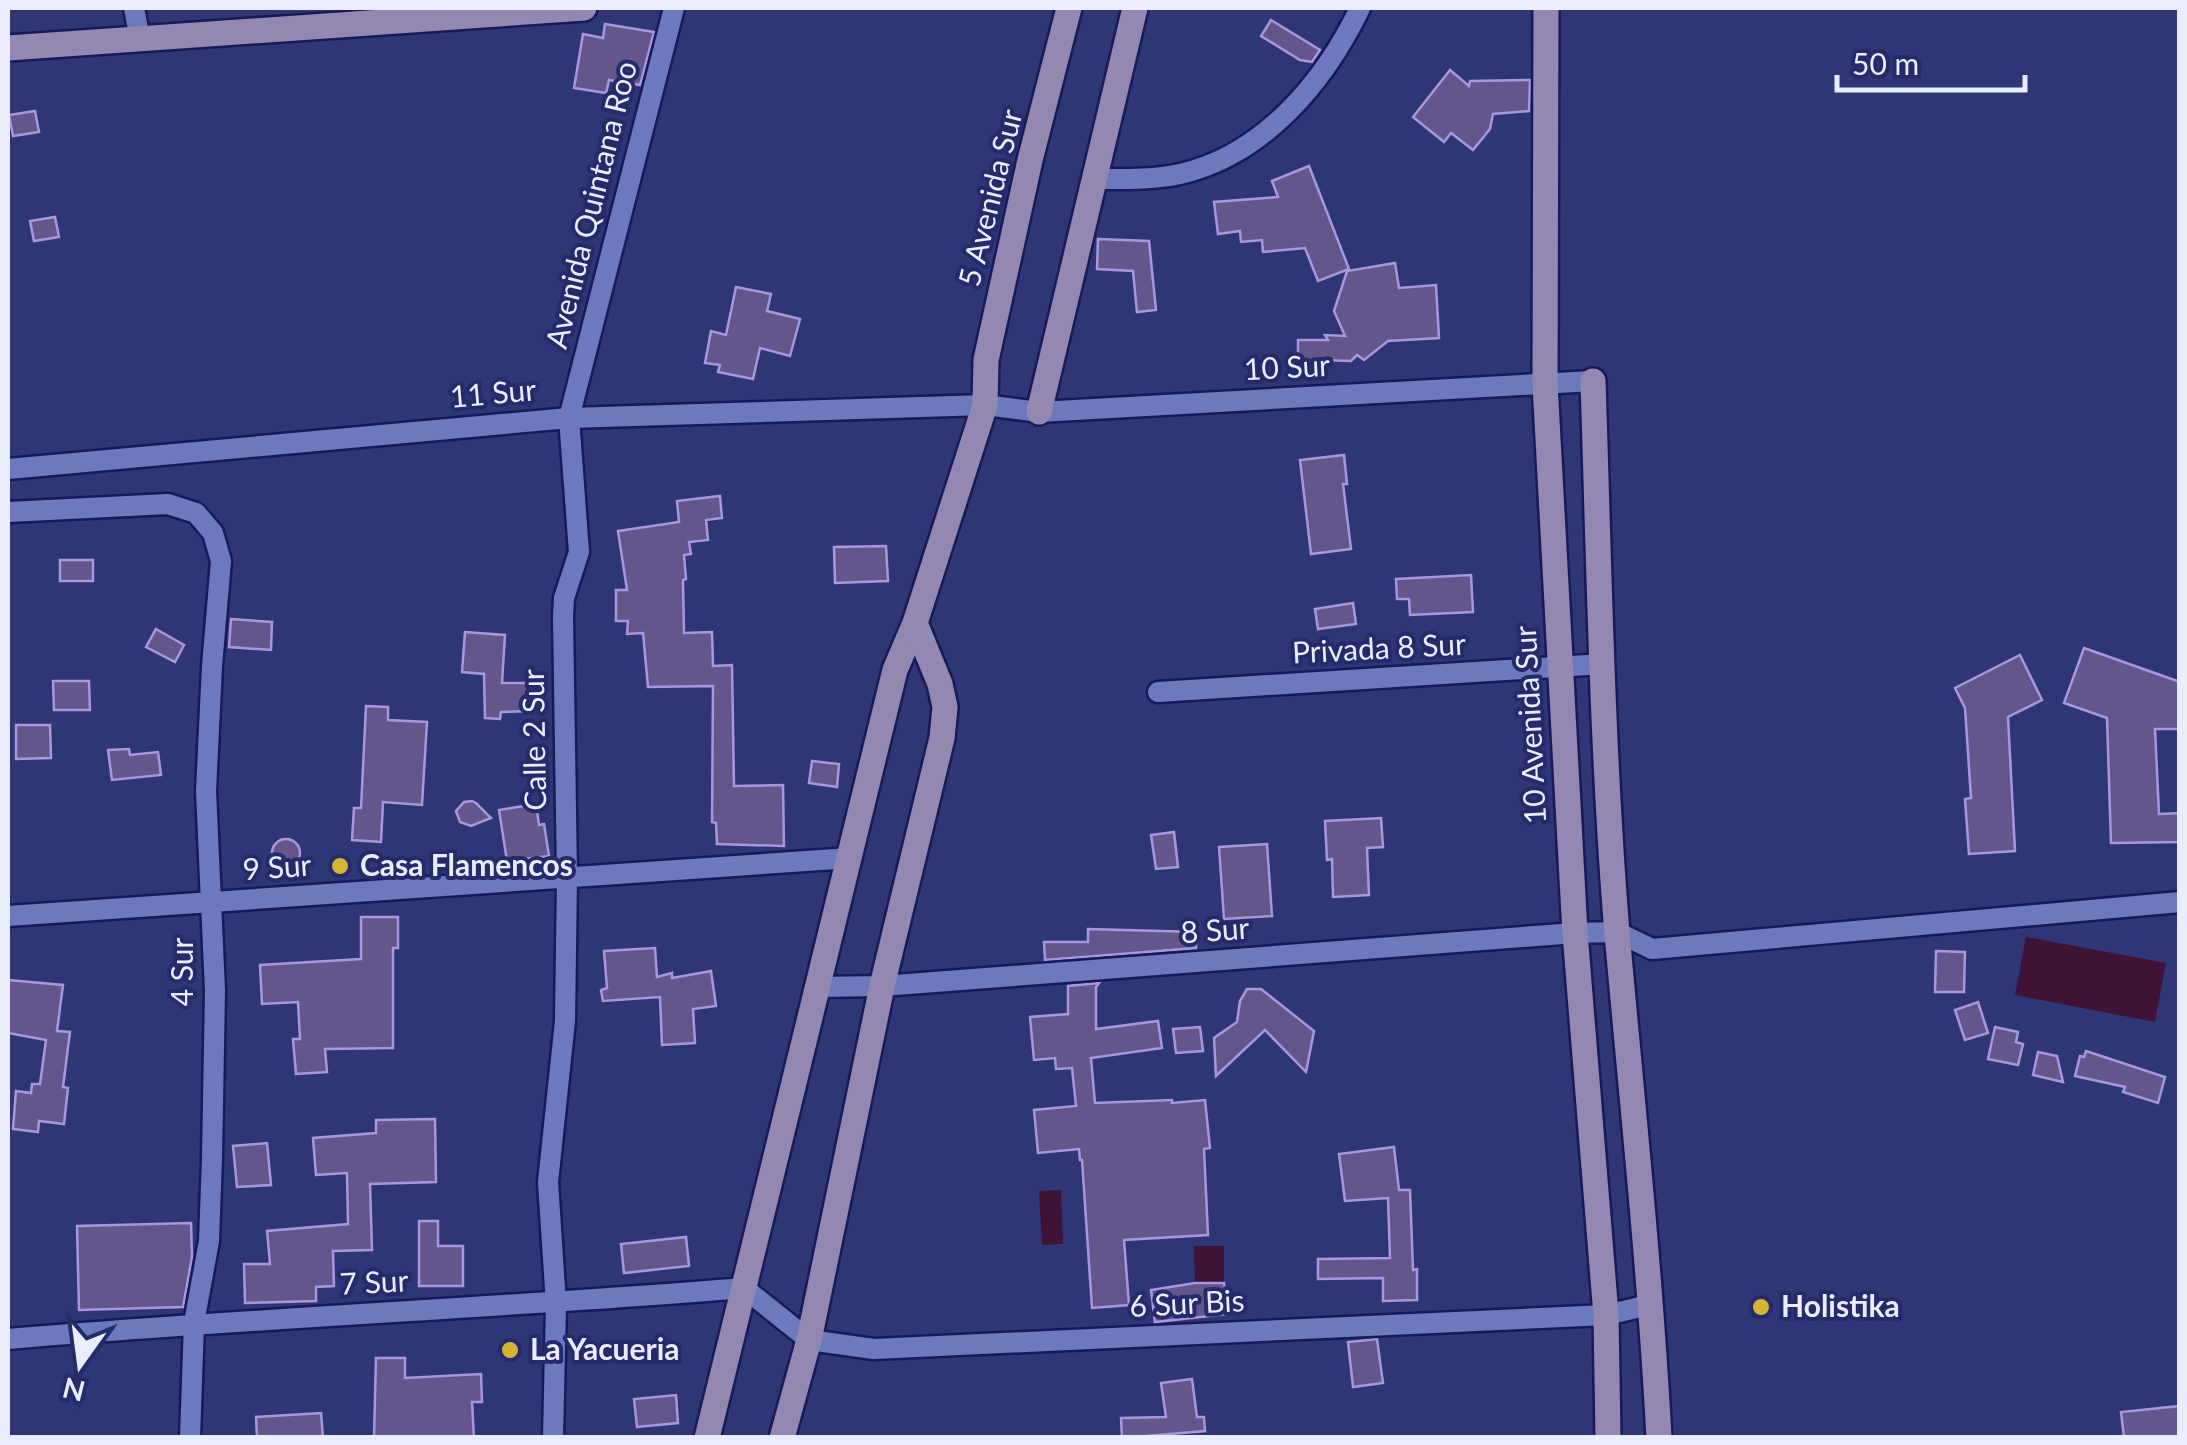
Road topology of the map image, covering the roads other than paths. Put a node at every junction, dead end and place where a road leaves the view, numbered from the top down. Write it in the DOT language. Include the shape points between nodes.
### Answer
graph roads {
  1 [pos="134,8"];
  2 [pos="584,8"];
  3 [pos="674,8"];
  4 [pos="1069,8"];
  5 [pos="1134,8"];
  6 [pos="1360,8"];
  7 [pos="1546,8"];
  8 [pos="536,9"];
  9 [pos="140,39"];
  10 [pos="8,48"];
  11 [pos="1095,179"];
  12 [pos="1593,381"];
  13 [pos="1544,384"];
  14 [pos="985,405"];
  15 [pos="1039,412"];
  16 [pos="568,418"];
  17 [pos="8,469"];
  18 [pos="8,512"];
  19 [pos="915,623"];
  20 [pos="1603,664"];
  21 [pos="1560,669"];
  22 [pos="1158,692"];
  23 [pos="850,858"];
  24 [pos="567,877"];
  25 [pos="212,902"];
  26 [pos="2180,902"];
  27 [pos="8,916"];
  28 [pos="1617,932"];
  29 [pos="1574,933"];
  30 [pos="882,986"];
  31 [pos="818,987"];
  32 [pos="744,1288"];
  33 [pos="556,1304"];
  34 [pos="1649,1305"];
  35 [pos="1606,1315"];
  36 [pos="194,1323"];
  37 [pos="8,1338"];
  38 [pos="809,1340"];
  39 [pos="190,1438"];
  40 [pos="553,1438"];
  41 [pos="707,1438"];
  42 [pos="782,1438"];
  43 [pos="1608,1438"];
  44 [pos="1659,1438"];
  1 -- 9 [label="street"];
  2 -- 8 [label="street"];
  3 -- 16 [label="street, Avenida Quintana Roo"];
  4 -- 14 [label="street, 5 Avenida Sur" via="986,360"];
  5 -- 11 [label="street"];
  6 -- 11 [label="street" via="1313,86 1257,137 1180,174"];
  7 -- 13 [label="street, 10 Avenida Sur"];
  8 -- 9 [label="street"];
  9 -- 10 [label="street"];
  11 -- 15 [label="street"];
  12 -- 13 [label="street, 10 Sur"];
  12 -- 20 [label="street"];
  13 -- 15 [label="street, 10 Sur"];
  13 -- 21 [label="street, 10 Avenida Sur"];
  14 -- 15 [label="street, 10 Sur"];
  14 -- 16 [label="street, 11 Sur"];
  14 -- 19 [label="street, 5 Avenida Sur"];
  16 -- 17 [label="street, 11 Sur"];
  16 -- 24 [label="street, Calle 2 Sur" via="579,552 563,616"];
  18 -- 25 [label="street, 4 Sur" via="168,504 196,513 213,533 221,561 206,791"];
  19 -- 23 [label="street, 5 Avenida Sur" via="895,670"];
  19 -- 30 [label="street" via="945,707"];
  20 -- 21 [label="street, Privada 8 Sur"];
  20 -- 28 [label="street"];
  21 -- 22 [label="street, Privada 8 Sur"];
  21 -- 29 [label="street, 10 Avenida Sur"];
  23 -- 24 [label="street, 9 Sur"];
  23 -- 31 [label="street, 5 Avenida Sur"];
  24 -- 25 [label="street, 9 Sur"];
  24 -- 33 [label="street, Calle 2 Sur" via="563,1055 548,1182"];
  25 -- 27 [label="street, 9 Sur"];
  25 -- 36 [label="street, 4 Sur" via="210,1225"];
  26 -- 28 [label="street" via="1652,949"];
  28 -- 29 [label="street, 8 Sur"];
  28 -- 34 [label="street"];
  29 -- 30 [label="street, 8 Sur"];
  29 -- 35 [label="street, 10 Avenida Sur"];
  30 -- 31 [label="street, 8 Sur"];
  30 -- 38 [label="street"];
  31 -- 32 [label="street, 5 Avenida Sur"];
  32 -- 33 [label="street, 7 Sur"];
  32 -- 38 [label="street"];
  32 -- 41 [label="street, 5 Avenida Sur"];
  33 -- 36 [label="street, 7 Sur"];
  33 -- 40 [label="street, Calle 2 Sur"];
  34 -- 35 [label="street, 6 Sur Bis"];
  34 -- 44 [label="street"];
  35 -- 38 [label="street, 6 Sur Bis" via="874,1349"];
  35 -- 43 [label="street, 10 Avenida Sur"];
  36 -- 37 [label="street, 7 Sur"];
  36 -- 39 [label="street, 4 Sur"];
  38 -- 42 [label="street"];
}
